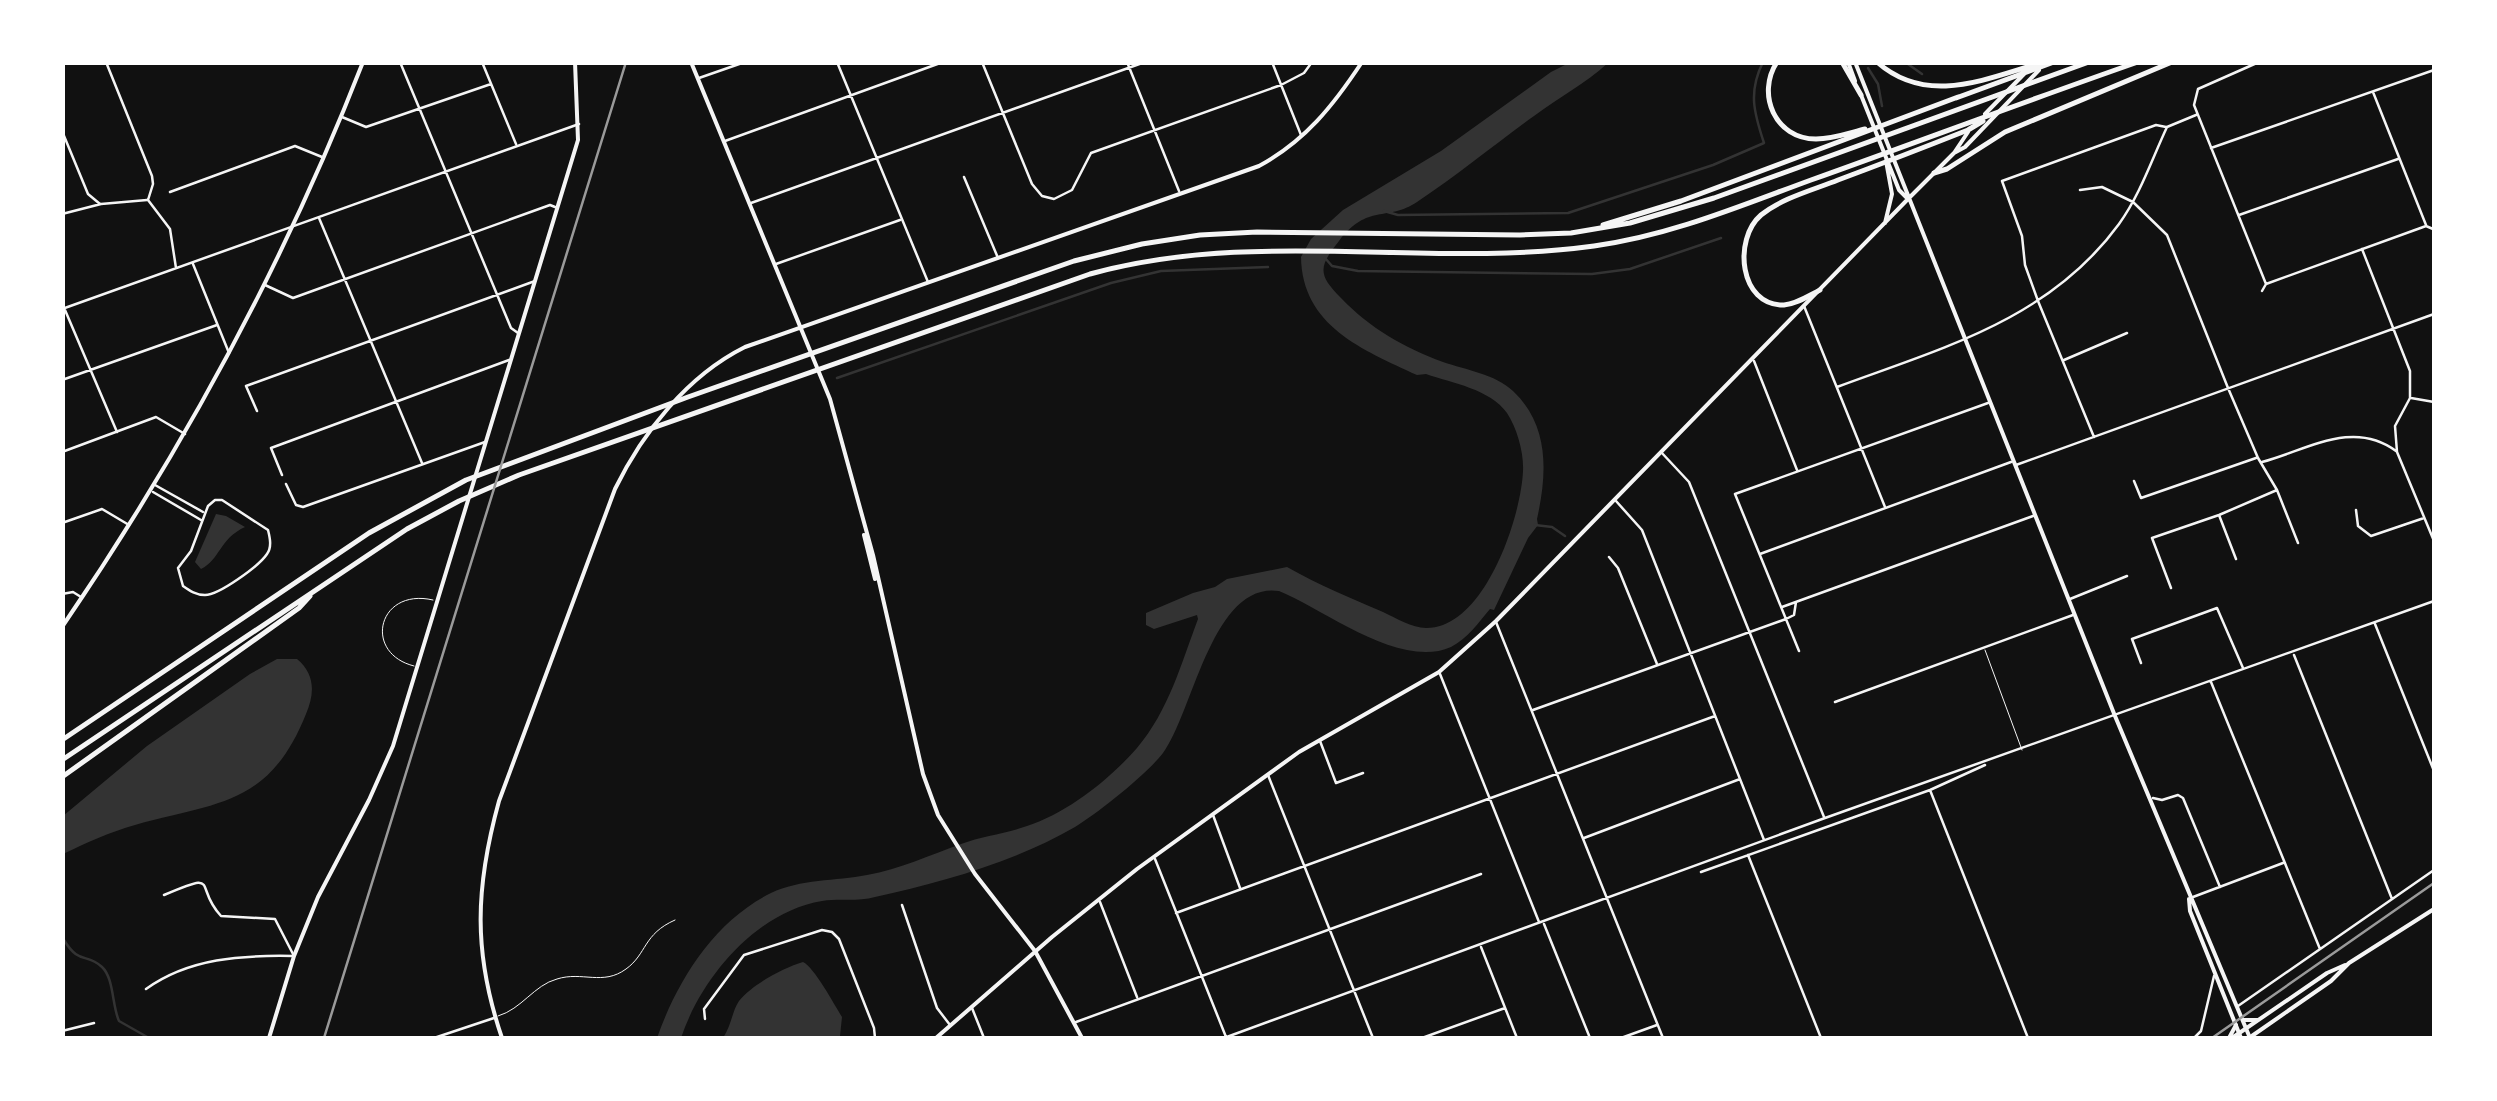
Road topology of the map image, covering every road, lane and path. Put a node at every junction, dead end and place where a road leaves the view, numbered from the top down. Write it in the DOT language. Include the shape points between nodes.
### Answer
graph roads {
  1 [pos="106,62"];
  2 [pos="363,62"];
  3 [pos="400,62"];
  4 [pos="482,62"];
  5 [pos="575,62"];
  6 [pos="691,62"];
  7 [pos="744,62"];
  8 [pos="837,62"];
  9 [pos="944,62"];
  10 [pos="982,62"];
  11 [pos="1126,62"];
  12 [pos="1146,62"];
  13 [pos="1272,62"];
  14 [pos="1312,62"];
  15 [pos="1362,62"];
  16 [pos="1777,62"];
  17 [pos="1848,62"];
  18 [pos="1876,62"];
  19 [pos="2035,62"];
  20 [pos="2089,62"];
  21 [pos="2138,62"];
  22 [pos="2172,62"];
  23 [pos="2259,62"];
  24 [pos="2431,62"];
  25 [pos="2049,63"];
  26 [pos="1129,68"];
  27 [pos="2434,70"];
  28 [pos="698,78"];
  29 [pos="491,84"];
  30 [pos="1281,85"];
  31 [pos="2373,91"];
  32 [pos="850,94"];
  33 [pos="1860,95"];
  34 [pos="419,110"];
  35 [pos="1002,113"];
  36 [pos="2196,114"];
  37 [pos="1991,116"];
  38 [pos="342,117"];
  39 [pos="579,124"];
  40 [pos="2167,127"];
  41 [pos="1155,130"];
  42 [pos="1866,130"];
  43 [pos="62,131"];
  44 [pos="1302,138"];
  45 [pos="725,142"];
  46 [pos="516,145"];
  47 [pos="2210,148"];
  48 [pos="1896,153"];
  49 [pos="1954,153"];
  50 [pos="1886,156"];
  51 [pos="324,158"];
  52 [pos="876,158"];
  53 [pos="2398,159"];
  54 [pos="445,171"];
  55 [pos="1934,173"];
  56 [pos="964,177"];
  57 [pos="2080,190"];
  58 [pos="170,192"];
  59 [pos="88,194"];
  60 [pos="1181,194"];
  61 [pos="148,200"];
  62 [pos="1908,200"];
  63 [pos="2133,202"];
  64 [pos="750,203"];
  65 [pos="101,204"];
  66 [pos="82,208"];
  67 [pos="556,208"];
  68 [pos="62,214"];
  69 [pos="318,216"];
  70 [pos="2238,216"];
  71 [pos="902,219"];
  72 [pos="1885,223"];
  73 [pos="294,225"];
  74 [pos="2426,226"];
  75 [pos="2433,229"];
  76 [pos="1589,230"];
  77 [pos="471,232"];
  78 [pos="2362,250"];
  79 [pos="998,259"];
  80 [pos="192,262"];
  81 [pos="776,264"];
  82 [pos="176,268"];
  83 [pos="345,279"];
  84 [pos="536,280"];
  85 [pos="928,282"];
  86 [pos="2266,284"];
  87 [pos="265,285"];
  88 [pos="1820,290"];
  89 [pos="2262,292"];
  90 [pos="497,294"];
  91 [pos="2038,301"];
  92 [pos="1804,306"];
  93 [pos="64,309"];
  94 [pos="2434,314"];
  95 [pos="218,325"];
  96 [pos="802,326"];
  97 [pos="2394,329"];
  98 [pos="2127,333"];
  99 [pos="519,334"];
  100 [pos="370,340"];
  101 [pos="1964,340"];
  102 [pos="229,353"];
  103 [pos="1753,358"];
  104 [pos="511,360"];
  105 [pos="2062,360"];
  106 [pos="91,370"];
  107 [pos="62,380"];
  108 [pos="1837,387"];
  109 [pos="2228,388"];
  110 [pos="2410,398"];
  111 [pos="397,402"];
  112 [pos="2434,402"];
  113 [pos="1989,403"];
  114 [pos="257,411"];
  115 [pos="117,432"];
  116 [pos="184,434"];
  117 [pos="2094,437"];
  118 [pos="486,442"];
  119 [pos="1862,449"];
  120 [pos="62,452"];
  121 [pos="1661,452"];
  122 [pos="2397,452"];
  123 [pos="2259,460"];
  124 [pos="422,464"];
  125 [pos="2014,464"];
  126 [pos="1797,471"];
  127 [pos="282,475"];
  128 [pos="2134,481"];
  129 [pos="286,484"];
  130 [pos="153,488"];
  131 [pos="2277,490"];
  132 [pos="1615,500"];
  133 [pos="1886,508"];
  134 [pos="2356,510"];
  135 [pos="204,513"];
  136 [pos="2034,515"];
  137 [pos="2219,515"];
  138 [pos="2425,518"];
  139 [pos="202,520"];
  140 [pos="62,523"];
  141 [pos="130,525"];
  142 [pos="2434,541"];
  143 [pos="2298,543"];
  144 [pos="1759,554"];
  145 [pos="1609,557"];
  146 [pos="2236,560"];
  147 [pos="2128,576"];
  148 [pos="316,588"];
  149 [pos="2171,588"];
  150 [pos="62,594"];
  151 [pos="82,598"];
  152 [pos="2068,600"];
  153 [pos="2434,600"];
  154 [pos="437,601"];
  155 [pos="1796,602"];
  156 [pos="1780,608"];
  157 [pos="2074,615"];
  158 [pos="1786,619"];
  159 [pos="1496,621"];
  160 [pos="2375,622"];
  161 [pos="62,627"];
  162 [pos="1750,632"];
  163 [pos="1984,648"];
  164 [pos="1799,651"];
  165 [pos="2293,652"];
  166 [pos="1691,653"];
  167 [pos="2141,662"];
  168 [pos="1657,666"];
  169 [pos="418,667"];
  170 [pos="2244,670"];
  171 [pos="1439,672"];
  172 [pos="2210,682"];
  173 [pos="1835,702"];
  174 [pos="1532,711"];
  175 [pos="1715,716"];
  176 [pos="2115,716"];
  177 [pos="62,740"];
  178 [pos="1320,740"];
  179 [pos="2022,750"];
  180 [pos="62,760"];
  181 [pos="1991,762"];
  182 [pos="2434,771"];
  183 [pos="1267,773"];
  184 [pos="1364,773"];
  185 [pos="1557,774"];
  186 [pos="62,777"];
  187 [pos="1740,779"];
  188 [pos="1930,790"];
  189 [pos="2148,797"];
  190 [pos="1490,798"];
  191 [pos="2162,800"];
  192 [pos="2154,812"];
  193 [pos="1212,814"];
  194 [pos="1825,818"];
  195 [pos="1583,838"];
  196 [pos="1765,841"];
  197 [pos="1748,855"];
  198 [pos="1154,857"];
  199 [pos="2285,862"];
  200 [pos="1304,865"];
  201 [pos="2434,870"];
  202 [pos="1701,872"];
  203 [pos="1480,874"];
  204 [pos="2220,887"];
  205 [pos="1240,889"];
  206 [pos="164,894"];
  207 [pos="1099,898"];
  208 [pos="1607,898"];
  209 [pos="2189,899"];
  210 [pos="2392,899"];
  211 [pos="902,905"];
  212 [pos="2434,909"];
  213 [pos="1176,912"];
  214 [pos="674,920"];
  215 [pos="1542,923"];
  216 [pos="1330,929"];
  217 [pos="1480,945"];
  218 [pos="2320,949"];
  219 [pos="1035,951"];
  220 [pos="294,956"];
  221 [pos="2349,963"];
  222 [pos="2214,974"];
  223 [pos="1201,976"];
  224 [pos="146,990"];
  225 [pos="1354,991"];
  226 [pos="1137,998"];
  227 [pos="2238,1006"];
  228 [pos="972,1008"];
  229 [pos="1506,1008"];
  230 [pos="495,1017"];
  231 [pos="705,1018"];
  232 [pos="2243,1020"];
  233 [pos="2261,1020"];
  234 [pos="1076,1022"];
  235 [pos="94,1023"];
  236 [pos="1658,1025"];
  237 [pos="2236,1025"];
  238 [pos="951,1026"];
  239 [pos="2266,1026"];
  240 [pos="2246,1029"];
  241 [pos="62,1031"];
  242 [pos="2240,1036"];
  243 [pos="269,1038"];
  244 [pos="434,1038"];
  245 [pos="502,1038"];
  246 [pos="875,1038"];
  247 [pos="936,1038"];
  248 [pos="984,1038"];
  249 [pos="1082,1038"];
  250 [pos="1226,1038"];
  251 [pos="1373,1038"];
  252 [pos="1422,1038"];
  253 [pos="1518,1038"];
  254 [pos="1590,1038"];
  255 [pos="1621,1038"];
  256 [pos="1663,1038"];
  257 [pos="1821,1038"];
  258 [pos="2028,1038"];
  259 [pos="2194,1038"];
  260 [pos="2230,1038"];
  261 [pos="2250,1038"];
  262 [pos="2259,1038"];
  1 -- 61 [label="street" via="152,176"];
  2 -- 38 [label="main road"];
  3 -- 34 [label="street"];
  4 -- 29 [label="street"];
  5 -- 39 [label="main road"];
  6 -- 28 [label="main road"];
  7 -- 28 [label="street"];
  8 -- 32 [label="street"];
  9 -- 32 [label="street"];
  10 -- 35 [label="street"];
  11 -- 26 [label="street"];
  12 -- 26 [label="street"];
  13 -- 30 [label="street"];
  14 -- 30 [label="street"];
  15 -- 44 [label="main road"];
  16 -- 42 [label="highway" via="1767,98 1786,128 1818,139"];
  17 -- 33 [label="highway"];
  17 -- 62 [label="main road"];
  18 -- 25 [label="highway" via="1899,78 1950,88"];
  19 -- 49 [label="main road"];
  20 -- 76 [label="highway" via="1661,216"];
  21 -- 37 [label="highway"];
  22 -- 55 [label="highway" via="2005,132"];
  23 -- 36 [label="street" via="2198,90"];
  24 -- 27 [label="street"];
  25 -- 42 [label="highway"];
  25 -- 49 [label="main road"];
  26 -- 35 [label="street"];
  26 -- 41 [label="street"];
  27 -- 31 [label="street"];
  28 -- 45 [label="main road"];
  29 -- 34 [label="street"];
  29 -- 46 [label="street"];
  30 -- 41 [label="street"];
  30 -- 44 [label="street"];
  31 -- 47 [label="street"];
  31 -- 53 [label="street"];
  32 -- 45 [label="street"];
  32 -- 52 [label="street"];
  33 -- 50 [label="main road"];
  34 -- 38 [label="street" via="366,127"];
  34 -- 54 [label="street"];
  35 -- 41 [label="street" via="1038,192 1048,198 1072,190 1091,153"];
  35 -- 52 [label="street"];
  36 -- 40 [label="street"];
  36 -- 47 [label="street"];
  37 -- 48 [label="highway"];
  37 -- 48 [label="highway" via="1956,135"];
  38 -- 51 [label="main road"];
  39 -- 46 [label="street"];
  39 -- 67 [label="main road"];
  40 -- 63 [label="street"];
  40 -- 91 [label="street" via="2156,124 2002,181"];
  41 -- 60 [label="street"];
  42 -- 76 [label="highway"];
  43 -- 59 [label="street"];
  44 -- 60 [label="main road" via="1258,166"];
  45 -- 64 [label="main road"];
  46 -- 54 [label="street"];
  47 -- 70 [label="street"];
  48 -- 88 [label="highway" via="1786,200 1748,233 1744,266 1763,298 1788,304"];
  48 -- 148 [label="highway" via="1682,226 1598,246 1187,254 1110,268 519,475 442,510"];
  49 -- 55 [label="main road"];
  50 -- 62 [label="main road"];
  50 -- 72 [label="main road" via="1892,194"];
  51 -- 58 [label="street" via="295,146"];
  51 -- 73 [label="main road"];
  52 -- 64 [label="street"];
  52 -- 71 [label="street"];
  53 -- 70 [label="street"];
  53 -- 74 [label="street"];
  54 -- 69 [label="street"];
  54 -- 77 [label="street"];
  55 -- 62 [label="main road"];
  56 -- 79 [label="street"];
  57 -- 63 [label="street" via="2102,187"];
  59 -- 65 [label="street"];
  59 -- 66 [label="street"];
  60 -- 79 [label="main road"];
  61 -- 65 [label="street"];
  61 -- 82 [label="street" via="170,229"];
  62 -- 72 [label="main road"];
  62 -- 101 [label="main road"];
  63 -- 91 [label="street" via="2091,255"];
  63 -- 109 [label="street" via="2168,235"];
  64 -- 81 [label="main road"];
  65 -- 66 [label="street"];
  66 -- 68 [label="street"];
  67 -- 77 [label="street"];
  67 -- 84 [label="main road"];
  69 -- 73 [label="street"];
  69 -- 83 [label="street"];
  70 -- 86 [label="street"];
  71 -- 81 [label="street"];
  71 -- 85 [label="street"];
  72 -- 88 [label="main road"];
  73 -- 80 [label="street"];
  73 -- 87 [label="main road"];
  74 -- 75 [label="street"];
  74 -- 78 [label="street"];
  76 -- 177 [label="highway" via="1200,235 1115,250 657,408 448,488 369,533"];
  77 -- 83 [label="street"];
  77 -- 90 [label="street"];
  78 -- 86 [label="street"];
  78 -- 97 [label="street"];
  79 -- 85 [label="main road"];
  80 -- 82 [label="street"];
  80 -- 95 [label="street"];
  81 -- 96 [label="main road"];
  82 -- 93 [label="street"];
  83 -- 87 [label="street" via="293,298"];
  83 -- 100 [label="street"];
  84 -- 90 [label="street"];
  84 -- 99 [label="main road"];
  85 -- 96 [label="main road"];
  86 -- 89 [label="street"];
  87 -- 102 [label="main road"];
  88 -- 92 [label="main road"];
  90 -- 99 [label="street"];
  90 -- 100 [label="street"];
  91 -- 101 [label="street"];
  91 -- 105 [label="street"];
  92 -- 103 [label="main road"];
  92 -- 108 [label="street"];
  93 -- 106 [label="street"];
  94 -- 97 [label="street"];
  95 -- 102 [label="street"];
  95 -- 106 [label="street"];
  96 -- 219 [label="main road" via="830,399 873,556 923,774 952,840"];
  96 -- 230 [label="main road" via="723,358 663,413 628,464 487,844 480,950"];
  97 -- 109 [label="street"];
  97 -- 110 [label="street" via="2410,371"];
  98 -- 105 [label="street"];
  99 -- 104 [label="main road"];
  100 -- 111 [label="street"];
  100 -- 114 [label="street" via="246,386"];
  101 -- 108 [label="street"];
  101 -- 113 [label="main road"];
  102 -- 116 [label="main road"];
  103 -- 121 [label="main road"];
  103 -- 126 [label="street"];
  104 -- 111 [label="street"];
  104 -- 118 [label="main road"];
  105 -- 117 [label="street"];
  106 -- 107 [label="street"];
  106 -- 115 [label="street"];
  108 -- 119 [label="street"];
  109 -- 117 [label="street"];
  109 -- 123 [label="street"];
  110 -- 112 [label="street"];
  110 -- 122 [label="street" via="2395,426"];
  111 -- 124 [label="street"];
  111 -- 127 [label="street" via="272,448"];
  113 -- 119 [label="street"];
  113 -- 125 [label="main road"];
  115 -- 116 [label="street" via="156,417"];
  115 -- 120 [label="street"];
  116 -- 130 [label="main road"];
  117 -- 125 [label="street"];
  118 -- 124 [label="street"];
  118 -- 154 [label="main road"];
  119 -- 126 [label="street"];
  119 -- 133 [label="street"];
  121 -- 132 [label="main road"];
  121 -- 162 [label="street" via="1688,482"];
  122 -- 123 [label="street" via="2352,434"];
  122 -- 138 [label="street"];
  123 -- 128 [label="street" via="2141,498"];
  123 -- 131 [label="street"];
  124 -- 129 [label="street" via="298,507"];
  125 -- 133 [label="street"];
  125 -- 136 [label="main road"];
  126 -- 144 [label="street" via="1735,494"];
  130 -- 135 [label="street"];
  130 -- 139 [label="street"];
  130 -- 141 [label="main road"];
  131 -- 137 [label="street"];
  131 -- 143 [label="street"];
  132 -- 159 [label="main road"];
  132 -- 166 [label="street" via="1642,530"];
  133 -- 144 [label="street"];
  134 -- 138 [label="street" via="2358,526 2371,536"];
  135 -- 139 [label="street"];
  135 -- 139 [label="street" via="222,500 268,530 271,541 267,554 244,574 202,596 183,586 178,568"];
  136 -- 152 [label="main road"];
  136 -- 155 [label="street"];
  137 -- 146 [label="street"];
  137 -- 149 [label="street" via="2152,538"];
  138 -- 142 [label="street"];
  140 -- 141 [label="street" via="102,509"];
  141 -- 151 [label="main road"];
  144 -- 156 [label="street"];
  145 -- 168 [label="street"];
  147 -- 152 [label="street"];
  148 -- 180 [label="highway"];
  148 -- 186 [label="highway" via="299,608"];
  150 -- 151 [label="street"];
  151 -- 161 [label="main road"];
  152 -- 157 [label="main road"];
  153 -- 160 [label="street"];
  154 -- 169 [label="main road"];
  154 -- 169 [label="lane" via="409,598 385,618 390,654"];
  155 -- 156 [label="street"];
  155 -- 158 [label="street"];
  156 -- 158 [label="street"];
  157 -- 163 [label="street"];
  157 -- 176 [label="main road"];
  158 -- 162 [label="street"];
  158 -- 164 [label="street"];
  159 -- 171 [label="main road"];
  159 -- 174 [label="street"];
  160 -- 165 [label="street"];
  160 -- 182 [label="street"];
  162 -- 166 [label="street"];
  162 -- 194 [label="street"];
  163 -- 173 [label="street"];
  163 -- 179 [label="lane"];
  165 -- 170 [label="street"];
  165 -- 210 [label="street"];
  166 -- 168 [label="street"];
  166 -- 175 [label="street"];
  167 -- 170 [label="street" via="2132,639 2217,608"];
  168 -- 174 [label="street"];
  169 -- 220 [label="main road" via="383,769"];
  170 -- 172 [label="street"];
  171 -- 178 [label="main road"];
  171 -- 190 [label="street"];
  172 -- 176 [label="street"];
  172 -- 199 [label="street"];
  174 -- 185 [label="street"];
  175 -- 185 [label="street"];
  175 -- 187 [label="street"];
  176 -- 179 [label="street"];
  176 -- 189 [label="main road"];
  178 -- 183 [label="main road"];
  178 -- 184 [label="street" via="1336,784"];
  179 -- 181 [label="street"];
  181 -- 188 [label="street"];
  181 -- 194 [label="street"];
  183 -- 193 [label="main road"];
  183 -- 200 [label="street"];
  185 -- 190 [label="street"];
  185 -- 195 [label="street"];
  187 -- 195 [label="street"];
  187 -- 196 [label="street"];
  188 -- 197 [label="street"];
  188 -- 258 [label="street"];
  189 -- 191 [label="street"];
  189 -- 192 [label="main road"];
  190 -- 200 [label="street"];
  190 -- 215 [label="street"];
  191 -- 192 [label="street"];
  191 -- 204 [label="street" via="2183,798"];
  192 -- 209 [label="main road"];
  193 -- 198 [label="main road"];
  193 -- 205 [label="street"];
  194 -- 196 [label="street"];
  195 -- 208 [label="street"];
  196 -- 208 [label="street"];
  197 -- 202 [label="street"];
  197 -- 257 [label="street"];
  198 -- 207 [label="main road"];
  198 -- 213 [label="street"];
  199 -- 204 [label="street"];
  199 -- 218 [label="street"];
  200 -- 205 [label="street"];
  200 -- 216 [label="street"];
  201 -- 210 [label="street"];
  203 -- 216 [label="street"];
  204 -- 209 [label="street"];
  205 -- 213 [label="street"];
  206 -- 220 [label="street" via="203,882 217,914 275,918"];
  207 -- 219 [label="main road"];
  207 -- 226 [label="street"];
  208 -- 215 [label="street"];
  208 -- 236 [label="street"];
  209 -- 222 [label="main road"];
  209 -- 227 [label="main road"];
  210 -- 218 [label="street"];
  211 -- 238 [label="street" via="937,1008"];
  212 -- 221 [label="main road"];
  213 -- 223 [label="street"];
  214 -- 230 [label="lane" via="616,975 558,978"];
  215 -- 217 [label="street"];
  215 -- 254 [label="street"];
  216 -- 223 [label="street"];
  216 -- 225 [label="street"];
  217 -- 225 [label="street"];
  217 -- 229 [label="street"];
  218 -- 227 [label="street"];
  219 -- 228 [label="main road"];
  219 -- 234 [label="main road"];
  220 -- 224 [label="street" via="216,959"];
  220 -- 243 [label="main road"];
  221 -- 233 [label="main road"];
  221 -- 239 [label="main road"];
  222 -- 237 [label="main road"];
  222 -- 259 [label="street"];
  223 -- 226 [label="street"];
  223 -- 250 [label="street"];
  225 -- 250 [label="street"];
  225 -- 251 [label="street"];
  226 -- 234 [label="street"];
  227 -- 232 [label="main road"];
  228 -- 238 [label="main road"];
  228 -- 248 [label="street"];
  229 -- 252 [label="street"];
  229 -- 253 [label="street"];
  230 -- 244 [label="street"];
  230 -- 245 [label="main road"];
  231 -- 246 [label="street" via="704,1009 744,955 822,930 839,939"];
  232 -- 233 [label="main road"];
  232 -- 240 [label="main road"];
  233 -- 240 [label="main road"];
  234 -- 249 [label="main road"];
  235 -- 241 [label="street"];
  236 -- 255 [label="street"];
  236 -- 256 [label="street"];
  237 -- 242 [label="main road"];
  237 -- 260 [label="main road"];
  238 -- 247 [label="main road"];
  239 -- 261 [label="main road"];
  239 -- 262 [label="main road"];
  240 -- 242 [label="main road"];
  240 -- 261 [label="main road"];
  242 -- 260 [label="main road"];
}
